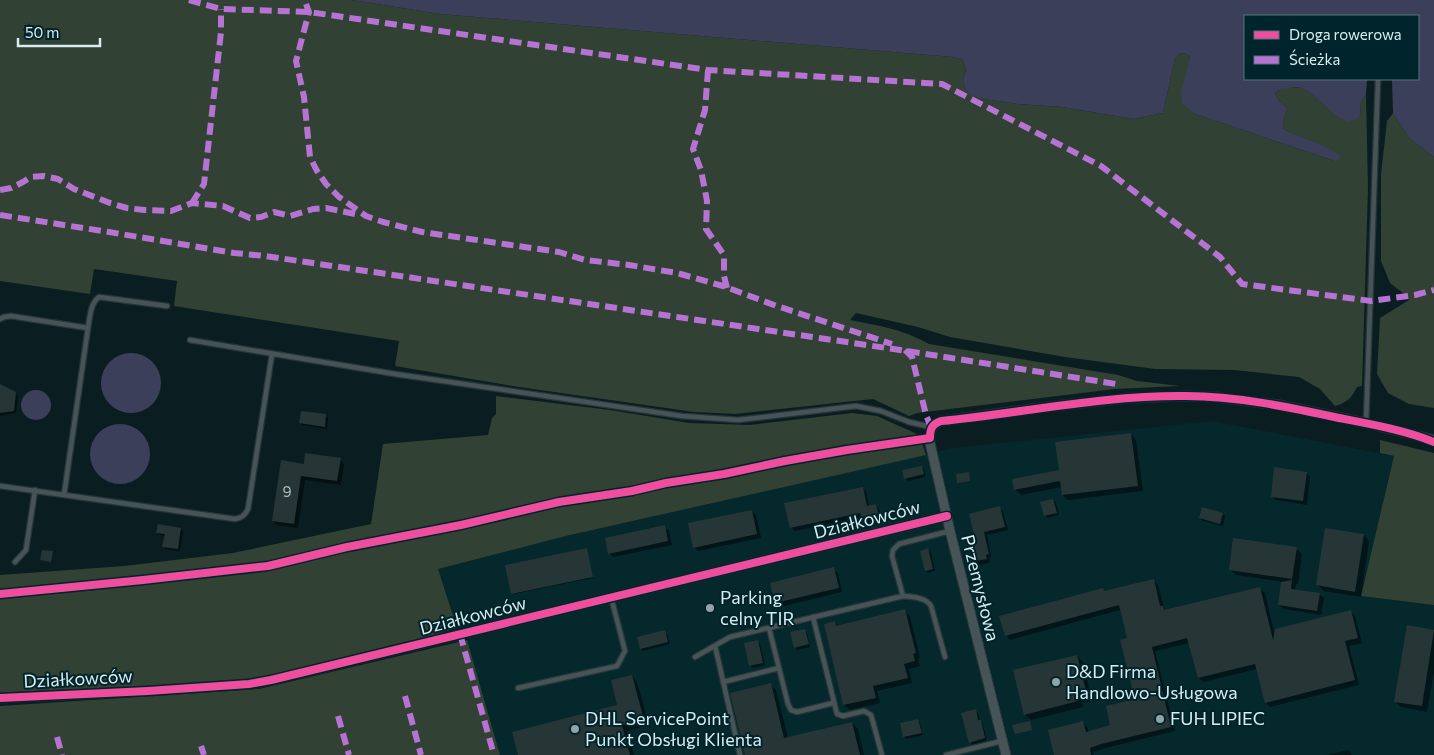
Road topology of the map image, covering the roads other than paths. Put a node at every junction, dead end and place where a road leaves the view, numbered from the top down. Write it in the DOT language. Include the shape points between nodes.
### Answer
graph roads {
  1 [pos="1378,80"];
  2 [pos="167,306"];
  3 [pos="0,319"];
  4 [pos="88,328"];
  5 [pos="190,340"];
  6 [pos="272,354"];
  7 [pos="1366,423"];
  8 [pos="931,427"];
  9 [pos="1434,441"];
  10 [pos="0,486"];
  11 [pos="35,490"];
  12 [pos="64,494"];
  13 [pos="947,516"];
  14 [pos="950,531"];
  15 [pos="15,562"];
  16 [pos="903,596"];
  17 [pos="611,597"];
  18 [pos="813,617"];
  19 [pos="769,628"];
  20 [pos="715,646"];
  21 [pos="695,657"];
  22 [pos="945,658"];
  23 [pos="779,668"];
  24 [pos="723,682"];
  25 [pos="518,688"];
  26 [pos="0,698"];
  27 [pos="834,704"];
  28 [pos="1002,741"];
  29 [pos="740,755"];
  30 [pos="882,755"];
  31 [pos="946,755"];
  32 [pos="1006,755"];
  1 -- 7 [label="lane"];
  2 -- 4 [label="lane" via="99,297 91,308"];
  3 -- 4 [label="lane" via="11,316"];
  4 -- 12 [label="lane"];
  5 -- 6 [label="lane"];
  6 -- 8 [label="lane" via="682,416 747,419 856,406"];
  6 -- 12 [label="lane" via="248,509 240,518"];
  7 -- 8 [label="street" via="1246,400 1184,396 1055,406 941,421"];
  7 -- 9 [label="street"];
  8 -- 13 [label="street, Przemysłowa" via="930,443"];
  10 -- 11 [label="lane"];
  11 -- 12 [label="lane"];
  11 -- 15 [label="lane" via="26,550"];
  13 -- 14 [label="street, Przemysłowa"];
  13 -- 17 [label="street, Działkowców"];
  14 -- 16 [label="lane" via="899,544 893,550"];
  14 -- 28 [label="street, Przemysłowa"];
  16 -- 18 [label="lane"];
  16 -- 22 [label="lane" via="929,602"];
  17 -- 25 [label="lane" via="625,651 617,666"];
  17 -- 26 [label="street, Działkowców" via="249,684"];
  18 -- 19 [label="lane"];
  18 -- 27 [label="lane"];
  19 -- 20 [label="lane" via="730,637"];
  19 -- 23 [label="lane"];
  20 -- 21 [label="lane"];
  20 -- 24 [label="lane"];
  23 -- 24 [label="lane"];
  23 -- 27 [label="lane" via="791,710 797,712"];
  24 -- 29 [label="lane"];
  27 -- 30 [label="lane" via="839,716 864,711 871,715"];
  28 -- 31 [label="lane"];
  28 -- 32 [label="street, Przemysłowa"];
}
